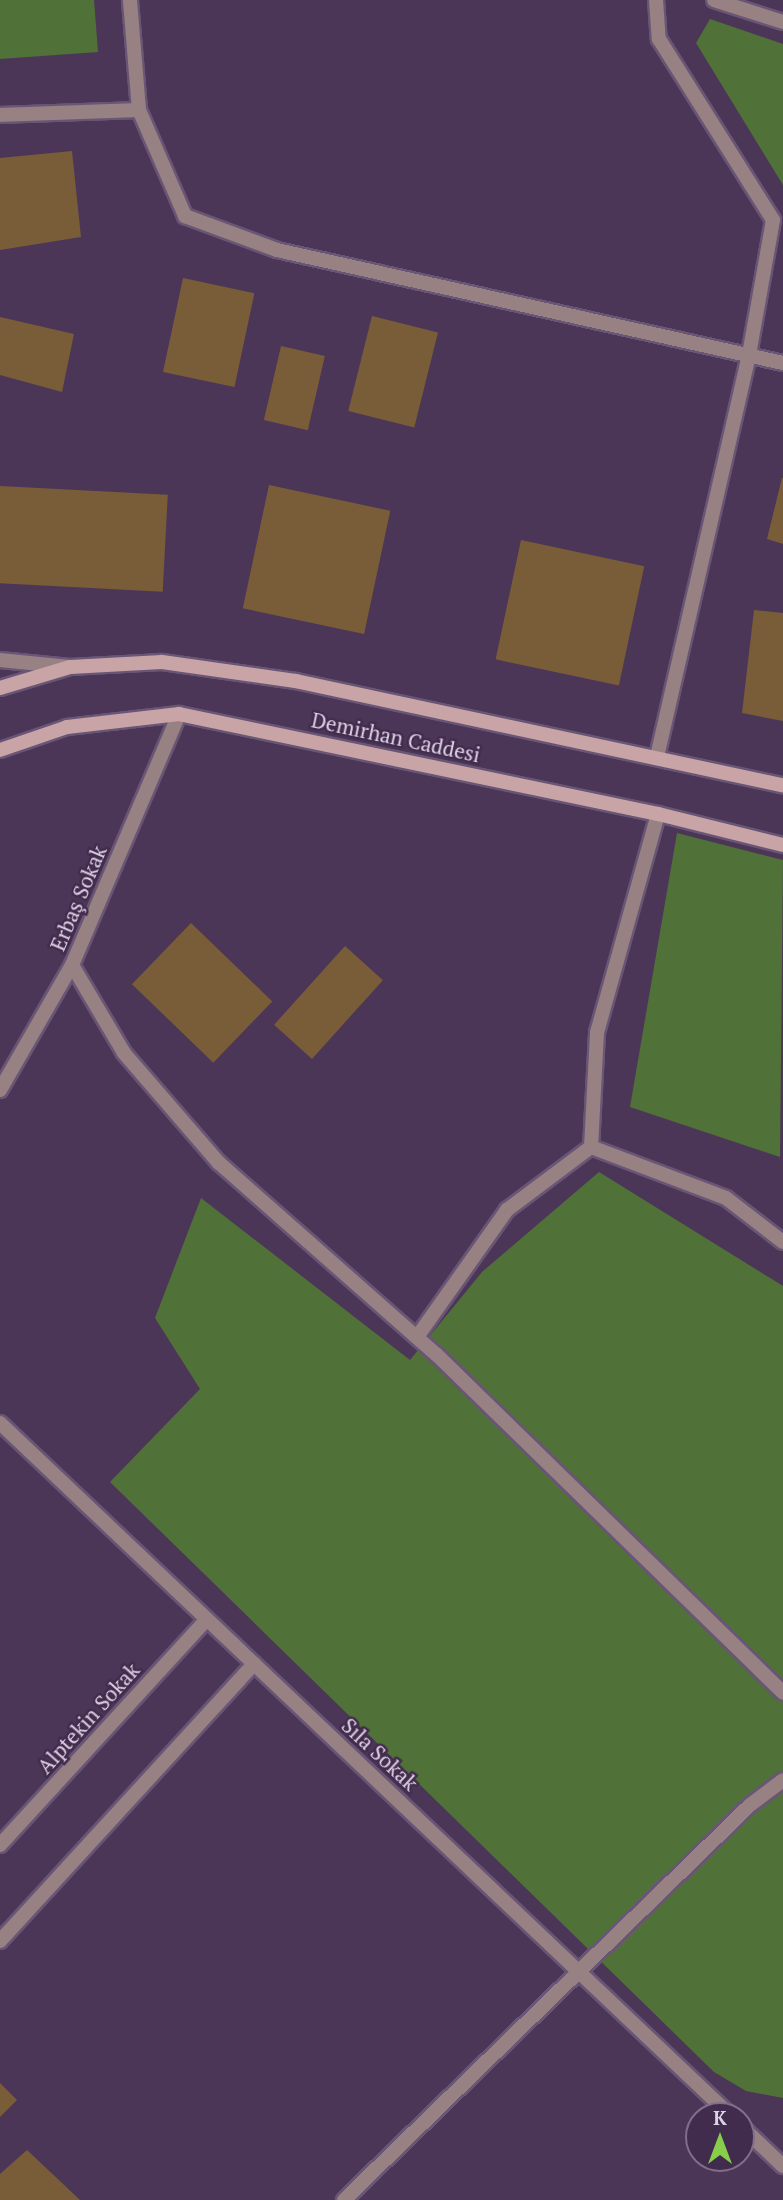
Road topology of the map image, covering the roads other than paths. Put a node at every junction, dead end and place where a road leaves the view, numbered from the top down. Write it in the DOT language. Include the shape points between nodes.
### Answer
graph roads {
  1 [pos="130,0"];
  2 [pos="656,0"];
  3 [pos="714,0"];
  4 [pos="783,22"];
  5 [pos="139,110"];
  6 [pos="0,115"];
  7 [pos="749,355"];
  8 [pos="783,363"];
  9 [pos="0,660"];
  10 [pos="70,667"];
  11 [pos="0,688"];
  12 [pos="179,714"];
  13 [pos="0,750"];
  14 [pos="657,758"];
  15 [pos="783,785"];
  16 [pos="658,814"];
  17 [pos="783,845"];
  18 [pos="72,965"];
  19 [pos="0,1090"];
  20 [pos="591,1147"];
  21 [pos="783,1241"];
  22 [pos="416,1337"];
  23 [pos="0,1423"];
  24 [pos="206,1619"];
  25 [pos="254,1664"];
  26 [pos="783,1693"];
  27 [pos="783,1780"];
  28 [pos="0,1845"];
  29 [pos="0,1941"];
  30 [pos="579,1972"];
  31 [pos="716,2102"];
  32 [pos="755,2139"];
  33 [pos="783,2166"];
  34 [pos="344,2200"];
  1 -- 5 [label="street"];
  2 -- 7 [label="street" via="659,38 773,220"];
  3 -- 4 [label="street"];
  5 -- 6 [label="street"];
  5 -- 7 [label="street" via="185,216 277,250"];
  7 -- 8 [label="street"];
  7 -- 14 [label="street"];
  9 -- 10 [label="street"];
  10 -- 11 [label="main road, Demirhan Caddesi"];
  10 -- 14 [label="main road, Demirhan Caddesi" via="162,662 296,681"];
  12 -- 13 [label="main road, Demirhan Caddesi" via="68,727"];
  12 -- 16 [label="main road, Demirhan Caddesi"];
  12 -- 18 [label="street, Erbaş Sokak"];
  14 -- 15 [label="main road, Demirhan Caddesi"];
  16 -- 17 [label="main road, Demirhan Caddesi"];
  16 -- 20 [label="street" via="597,1033"];
  18 -- 19 [label="street, Erbaş Sokak"];
  18 -- 22 [label="street" via="124,1053 219,1163"];
  20 -- 21 [label="street" via="726,1198"];
  20 -- 22 [label="street" via="507,1210"];
  22 -- 26 [label="street"];
  23 -- 24 [label="street, Sıla Sokak"];
  24 -- 25 [label="street, Sıla Sokak"];
  24 -- 28 [label="street, Alptekin Sokak"];
  25 -- 29 [label="street"];
  25 -- 30 [label="street, Sıla Sokak"];
  27 -- 30 [label="street" via="750,1805"];
  30 -- 31 [label="street, Sıla Sokak"];
  30 -- 34 [label="street"];
  32 -- 33 [label="street"];
}
